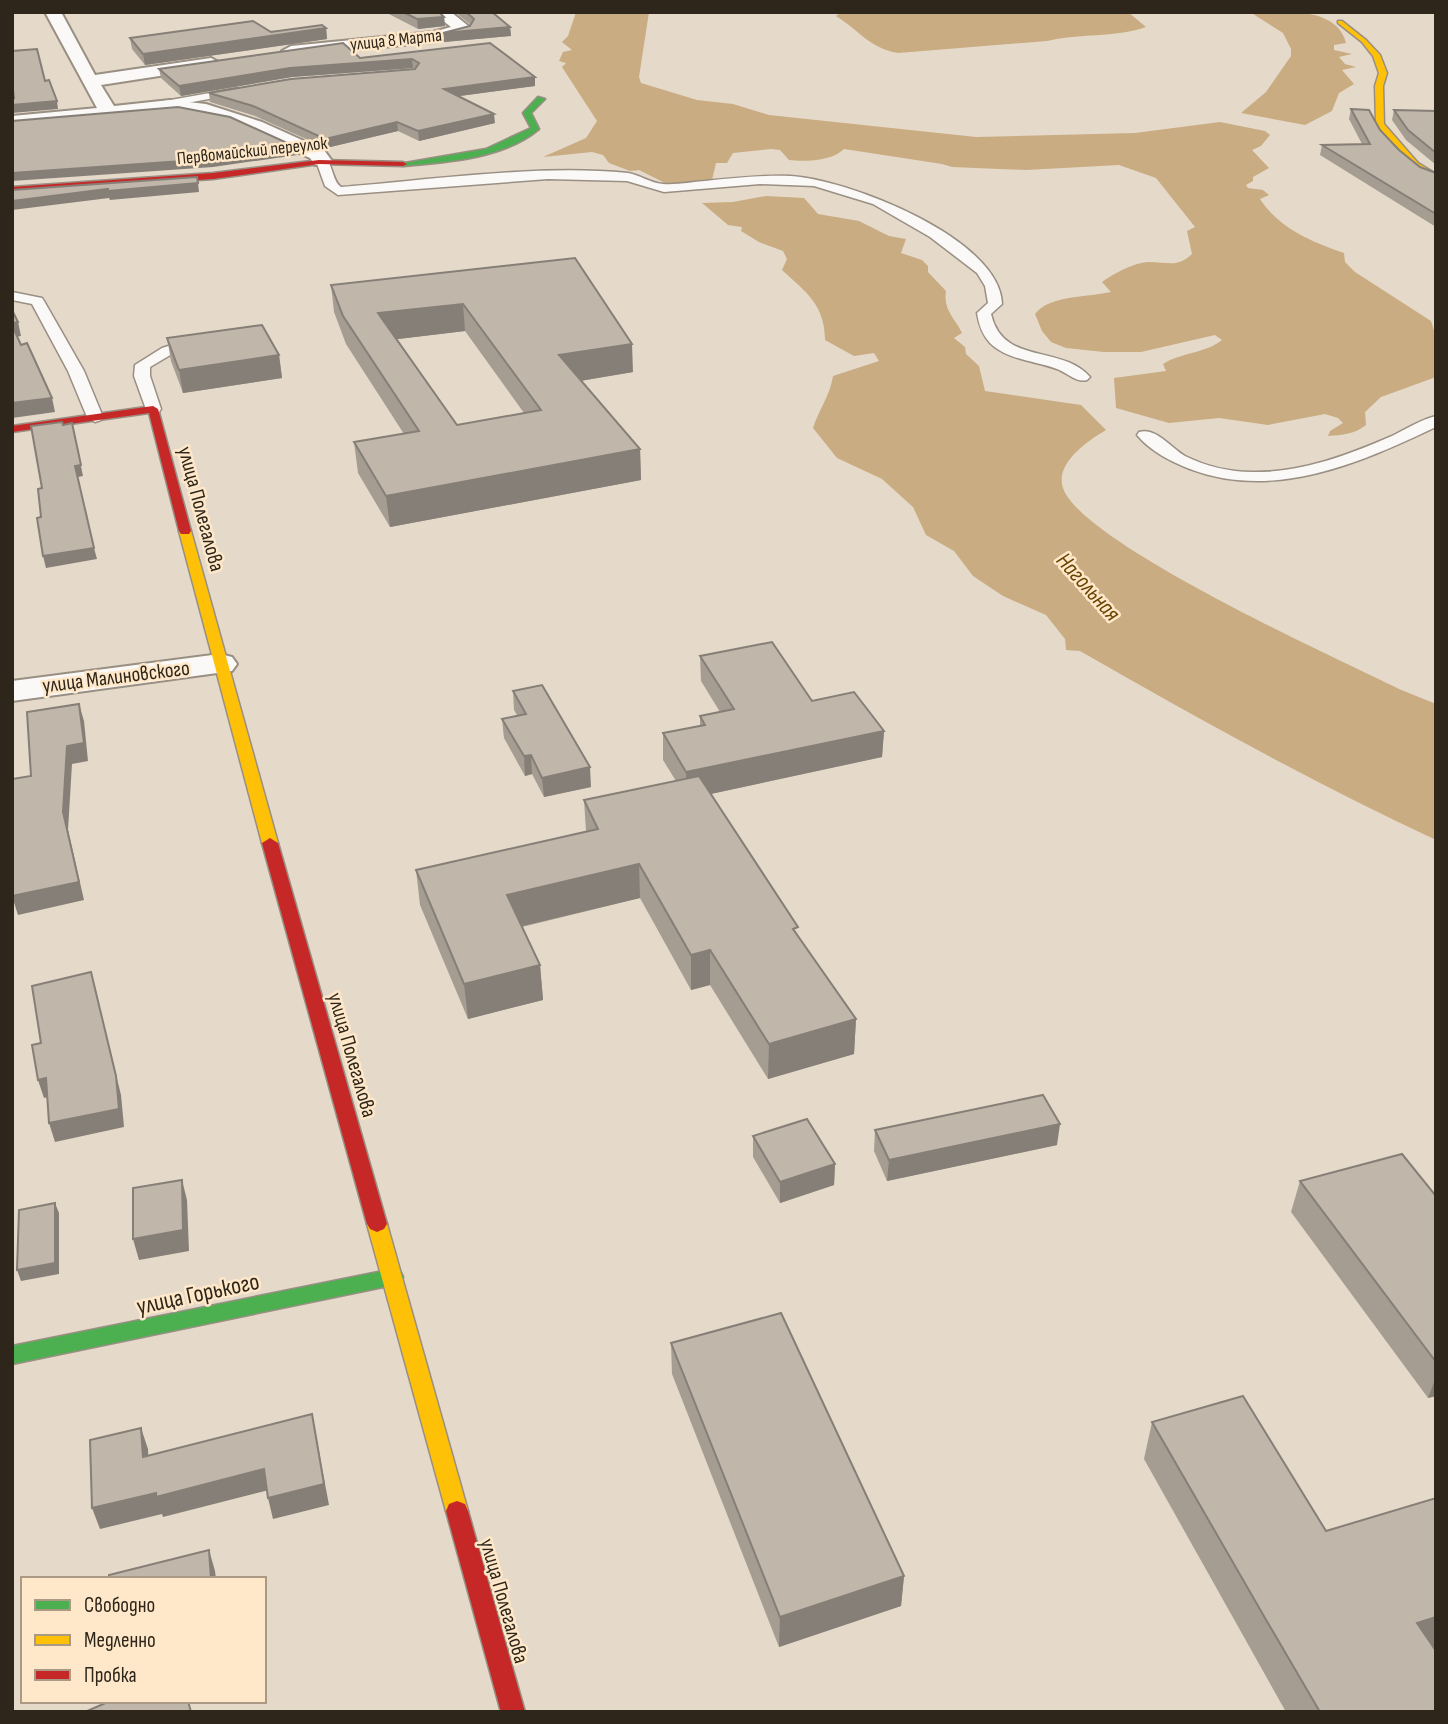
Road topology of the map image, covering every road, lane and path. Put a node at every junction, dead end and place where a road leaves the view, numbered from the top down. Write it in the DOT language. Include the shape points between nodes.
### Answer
graph roads {
  1 [pos="53,12"];
  2 [pos="440,12"];
  3 [pos="1340,22"];
  4 [pos="269,54"];
  5 [pos="228,60"];
  6 [pos="89,81"];
  7 [pos="254,88"];
  8 [pos="541,99"];
  9 [pos="136,109"];
  10 [pos="109,112"];
  11 [pos="12,122"];
  12 [pos="322,161"];
  13 [pos="1436,178"];
  14 [pos="12,190"];
  15 [pos="12,296"];
  16 [pos="213,338"];
  17 [pos="1082,377"];
  18 [pos="153,409"];
  19 [pos="95,417"];
  20 [pos="1436,421"];
  21 [pos="12,429"];
  22 [pos="1145,435"];
  23 [pos="220,664"];
  24 [pos="12,691"];
  25 [pos="393,1277"];
  26 [pos="12,1355"];
  27 [pos="513,1712"];
  1 -- 6 [label="street"];
  2 -- 4 [label="street, улица 8 Марта" via="464,29 442,36"];
  3 -- 13 [label="street" via="1376,55 1383,74 1380,124 1416,165"];
  5 -- 6 [label="street"];
  6 -- 10 [label="street"];
  7 -- 9 [label="lane"];
  8 -- 12 [label="street, Первомайский переулок" via="527,113 535,130 513,143 409,163"];
  9 -- 10 [label="street"];
  9 -- 12 [label="street" via="201,108 267,131 317,154"];
  10 -- 11 [label="street"];
  12 -- 14 [label="street, Первомайский переулок" via="215,176"];
  12 -- 17 [label="lane" via="331,186 338,191 548,175 629,177 664,188 792,180 842,188 912,219 975,264 996,298 984,313 989,335 999,344 1067,367"];
  15 -- 19 [label="lane" via="37,301 76,371"];
  16 -- 18 [label="lane" via="175,348 143,365"];
  18 -- 19 [label="street"];
  18 -- 23 [label="street, улица Полегалова"];
  19 -- 21 [label="street"];
  20 -- 22 [label="lane" via="1359,456 1298,474 1268,477 1236,478 1209,471 1175,459"];
  23 -- 24 [label="street, улица Малиновского"];
  23 -- 25 [label="street, улица Полегалова"];
  25 -- 26 [label="street, улица Горького"];
  25 -- 27 [label="street, улица Полегалова"];
}
